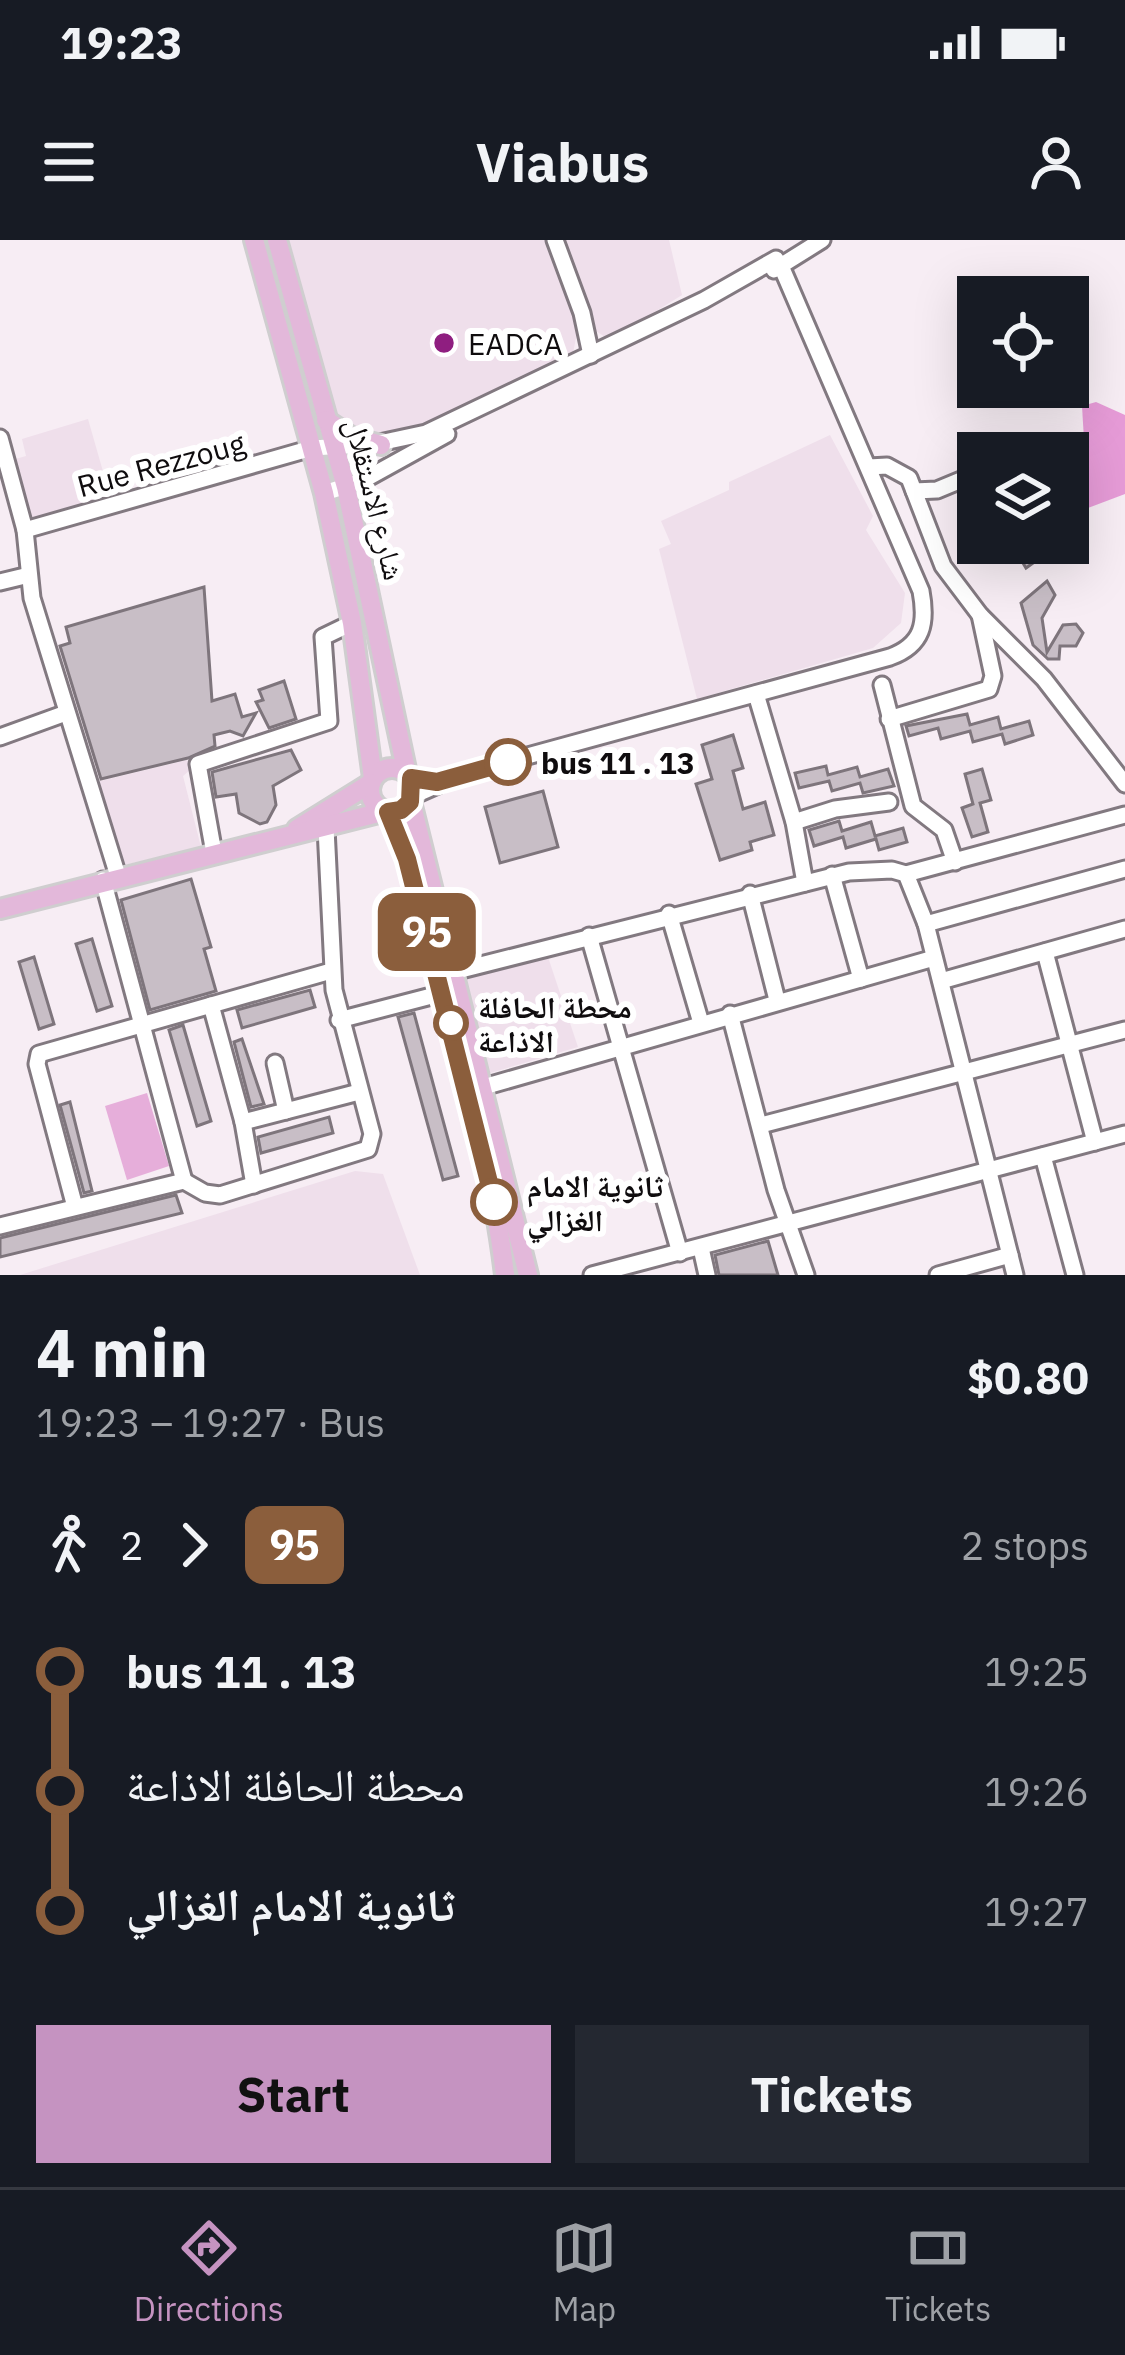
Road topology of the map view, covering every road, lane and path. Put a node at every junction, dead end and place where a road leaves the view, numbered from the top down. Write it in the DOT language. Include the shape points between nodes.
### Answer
graph roads {
  1 [pos="254,240"];
  2 [pos="277,240"];
  3 [pos="555,240"];
  4 [pos="809,240"];
  5 [pos="822,240"];
  6 [pos="779,263"];
  7 [pos="286,273"];
  8 [pos="265,279"];
  9 [pos="304,344"];
  10 [pos="284,349"];
  11 [pos="591,355"];
  12 [pos="326,420"];
  13 [pos="0,438"];
  14 [pos="334,445"];
  15 [pos="381,445"];
  16 [pos="311,448"];
  17 [pos="869,467"];
  18 [pos="957,482"];
  19 [pos="346,487"];
  20 [pos="914,491"];
  21 [pos="324,493"];
  22 [pos="25,530"];
  23 [pos="29,575"];
  24 [pos="0,582"];
  25 [pos="980,616"];
  26 [pos="352,622"];
  27 [pos="882,685"];
  28 [pos="756,694"];
  29 [pos="65,713"];
  30 [pos="889,719"];
  31 [pos="0,737"];
  32 [pos="372,780"];
  33 [pos="437,782"];
  34 [pos="1125,784"];
  35 [pos="410,788"];
  36 [pos="889,802"];
  37 [pos="436,805"];
  38 [pos="387,812"];
  39 [pos="1125,815"];
  40 [pos="794,822"];
  41 [pos="326,828"];
  42 [pos="288,835"];
  43 [pos="214,853"];
  44 [pos="955,862"];
  45 [pos="1125,869"];
  46 [pos="907,874"];
  47 [pos="832,875"];
  48 [pos="111,878"];
  49 [pos="805,883"];
  50 [pos="750,894"];
  51 [pos="0,909"];
  52 [pos="669,914"];
  53 [pos="926,924"];
  54 [pos="1123,935"];
  55 [pos="589,936"];
  56 [pos="1045,952"];
  57 [pos="934,958"];
  58 [pos="331,971"];
  59 [pos="453,972"];
  60 [pos="861,980"];
  61 [pos="941,981"];
  62 [pos="443,993"];
  63 [pos="777,1000"];
  64 [pos="211,1004"];
  65 [pos="730,1014"];
  66 [pos="339,1020"];
  67 [pos="701,1024"];
  68 [pos="143,1025"];
  69 [pos="1125,1030"];
  70 [pos="1068,1046"];
  71 [pos="619,1048"];
  72 [pos="274,1063"];
  73 [pos="968,1072"];
  74 [pos="480,1088"];
  75 [pos="359,1092"];
  76 [pos="286,1111"];
  77 [pos="243,1123"];
  78 [pos="761,1124"];
  79 [pos="1125,1134"];
  80 [pos="1095,1142"];
  81 [pos="1043,1156"];
  82 [pos="991,1169"];
  83 [pos="184,1181"];
  84 [pos="254,1184"];
  85 [pos="75,1207"];
  86 [pos="790,1225"];
  87 [pos="0,1226"];
  88 [pos="701,1249"];
  89 [pos="680,1253"];
  90 [pos="1010,1255"];
  91 [pos="622,1272"];
  92 [pos="506,1275"];
  93 [pos="528,1275"];
  94 [pos="592,1275"];
  95 [pos="707,1275"];
  96 [pos="806,1275"];
  97 [pos="938,1275"];
  98 [pos="1016,1275"];
  99 [pos="1075,1275"];
  1 -- 8 [label="main road"];
  2 -- 7 [label="main road, شارع الاستقلال"];
  3 -- 11 [label="street"];
  4 -- 6 [label="street"];
  5 -- 6 [label="street"];
  6 -- 11 [label="street, Rue Rezzoug"];
  6 -- 17 [label="street"];
  6 -- 19 [label="street" via="656,334"];
  7 -- 8 [label="main road"];
  7 -- 9 [label="main road, شارع الاستقلال"];
  8 -- 10 [label="main road"];
  9 -- 10 [label="main road"];
  9 -- 12 [label="main road, شارع الاستقلال"];
  10 -- 16 [label="main road"];
  11 -- 15 [label="street, Rue Rezzoug" via="426,434"];
  12 -- 14 [label="main road, شارع الاستقلال"];
  12 -- 15 [label="main road"];
  13 -- 22 [label="street"];
  14 -- 15 [label="street, Rue Rezzoug"];
  14 -- 16 [label="street, Rue Rezzoug"];
  14 -- 19 [label="main road, شارع الاستقلال"];
  16 -- 21 [label="main road"];
  16 -- 22 [label="street, Rue Rezzoug"];
  17 -- 20 [label="street" via="900,471"];
  17 -- 28 [label="street" via="921,591 920,637 890,657"];
  18 -- 20 [label="street"];
  19 -- 21 [label="street"];
  19 -- 35 [label="main road, شارع الاستقلال"];
  20 -- 25 [label="street" via="944,566"];
  21 -- 26 [label="main road"];
  22 -- 23 [label="street"];
  23 -- 24 [label="street"];
  23 -- 29 [label="street"];
  25 -- 30 [label="street" via="989,689"];
  25 -- 34 [label="street" via="1044,679"];
  26 -- 32 [label="main road"];
  26 -- 43 [label="street" via="323,637 329,721 198,764"];
  27 -- 30 [label="street"];
  28 -- 33 [label="street"];
  28 -- 40 [label="street"];
  29 -- 31 [label="street"];
  29 -- 48 [label="street"];
  30 -- 44 [label="street" via="913,806 944,830"];
  32 -- 35 [label="main road" via="390,768"];
  32 -- 38 [label="main road" via="371,796"];
  32 -- 42 [label="main road"];
  33 -- 35 [label="street"];
  33 -- 37 [label="street"];
  35 -- 38 [label="main road" via="401,810"];
  35 -- 59 [label="main road, شارع الاستقلال"];
  36 -- 40 [label="street"];
  38 -- 41 [label="main road"];
  38 -- 62 [label="main road"];
  39 -- 44 [label="street"];
  40 -- 49 [label="street"];
  41 -- 42 [label="main road"];
  41 -- 58 [label="street"];
  42 -- 43 [label="main road"];
  43 -- 48 [label="main road"];
  44 -- 46 [label="street"];
  45 -- 53 [label="street"];
  46 -- 47 [label="street"];
  46 -- 53 [label="street"];
  47 -- 49 [label="street"];
  47 -- 60 [label="street"];
  48 -- 51 [label="main road"];
  48 -- 68 [label="street"];
  49 -- 50 [label="street"];
  50 -- 52 [label="street"];
  50 -- 63 [label="street"];
  52 -- 55 [label="street"];
  52 -- 67 [label="street"];
  53 -- 57 [label="street"];
  54 -- 56 [label="street"];
  55 -- 59 [label="street"];
  55 -- 71 [label="street"];
  56 -- 61 [label="street"];
  56 -- 70 [label="street"];
  57 -- 60 [label="street"];
  57 -- 61 [label="street"];
  58 -- 64 [label="street"];
  58 -- 66 [label="street"];
  59 -- 74 [label="main road, شارع الاستقلال"];
  60 -- 63 [label="street"];
  61 -- 73 [label="street"];
  62 -- 66 [label="street"];
  62 -- 92 [label="main road"];
  63 -- 65 [label="street"];
  64 -- 68 [label="street"];
  64 -- 77 [label="street"];
  65 -- 67 [label="street"];
  65 -- 78 [label="street"];
  66 -- 75 [label="street"];
  67 -- 71 [label="street"];
  68 -- 83 [label="street"];
  68 -- 85 [label="street" via="37,1058"];
  69 -- 70 [label="street"];
  70 -- 73 [label="street"];
  70 -- 80 [label="street"];
  71 -- 74 [label="street"];
  71 -- 89 [label="street"];
  72 -- 76 [label="street"];
  73 -- 78 [label="street"];
  73 -- 82 [label="street"];
  74 -- 93 [label="main road, شارع الاستقلال"];
  75 -- 76 [label="street"];
  75 -- 84 [label="street" via="372,1134 368,1149"];
  76 -- 77 [label="street"];
  77 -- 84 [label="street"];
  78 -- 86 [label="street"];
  79 -- 80 [label="street"];
  80 -- 81 [label="street"];
  81 -- 82 [label="street"];
  81 -- 99 [label="street"];
  82 -- 86 [label="street"];
  82 -- 90 [label="street"];
  83 -- 84 [label="street" via="212,1195"];
  83 -- 85 [label="street"];
  85 -- 87 [label="street"];
  86 -- 88 [label="street"];
  86 -- 96 [label="street"];
  88 -- 89 [label="street"];
  88 -- 95 [label="street"];
  89 -- 91 [label="street"];
  90 -- 97 [label="street"];
  90 -- 98 [label="street"];
  91 -- 94 [label="street"];
}
